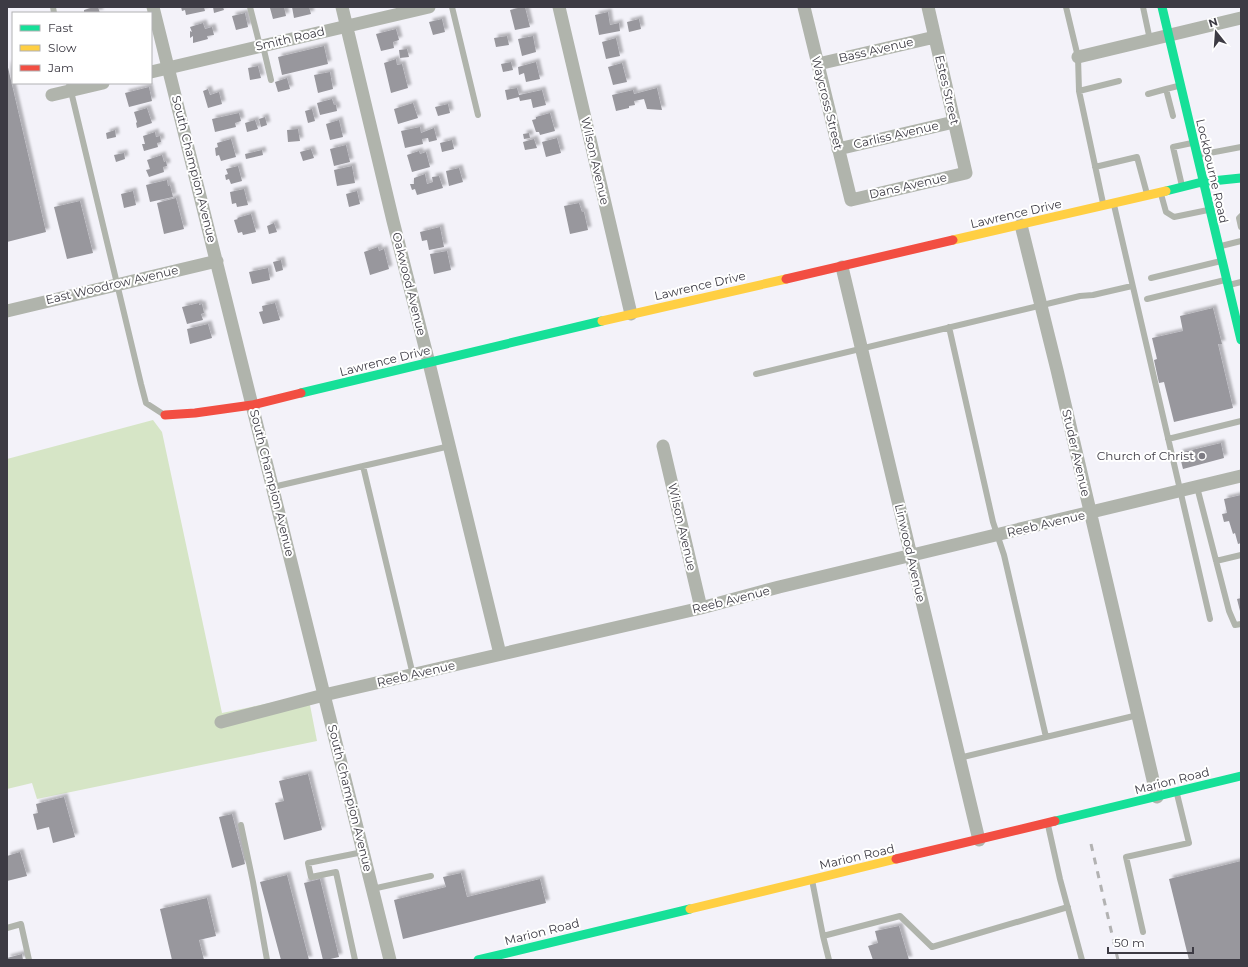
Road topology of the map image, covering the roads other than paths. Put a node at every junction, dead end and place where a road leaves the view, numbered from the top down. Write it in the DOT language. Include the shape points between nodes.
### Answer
graph roads {
  1 [pos="154,7"];
  2 [pos="250,7"];
  3 [pos="342,7"];
  4 [pos="429,7"];
  5 [pos="452,7"];
  6 [pos="559,7"];
  7 [pos="804,7"];
  8 [pos="928,7"];
  9 [pos="1066,7"];
  10 [pos="1143,7"];
  11 [pos="1162,7"];
  12 [pos="1241,18"];
  13 [pos="347,26"];
  14 [pos="1168,36"];
  15 [pos="934,37"];
  16 [pos="1150,40"];
  17 [pos="261,46"];
  18 [pos="1078,57"];
  19 [pos="818,64"];
  20 [pos="168,68"];
  21 [pos="152,72"];
  22 [pos="271,80"];
  23 [pos="1119,80"];
  24 [pos="95,84"];
  25 [pos="1180,86"];
  26 [pos="70,87"];
  27 [pos="1166,90"];
  28 [pos="1079,91"];
  29 [pos="52,94"];
  30 [pos="1148,94"];
  31 [pos="478,115"];
  32 [pos="1173,116"];
  33 [pos="954,122"];
  34 [pos="1193,142"];
  35 [pos="1241,147"];
  36 [pos="838,149"];
  37 [pos="1196,156"];
  38 [pos="1095,167"];
  39 [pos="966,173"];
  40 [pos="1241,178"];
  41 [pos="1202,182"];
  42 [pos="1182,187"];
  43 [pos="1161,192"];
  44 [pos="1147,196"];
  45 [pos="851,200"];
  46 [pos="1113,204"];
  47 [pos="1104,206"];
  48 [pos="1209,210"];
  49 [pos="1241,216"];
  50 [pos="1021,226"];
  51 [pos="1241,227"];
  52 [pos="1241,241"];
  53 [pos="1218,247"];
  54 [pos="217,261"];
  55 [pos="1222,261"];
  56 [pos="842,267"];
  57 [pos="1151,278"];
  58 [pos="1227,282"];
  59 [pos="1241,282"];
  60 [pos="118,283"];
  61 [pos="1132,286"];
  62 [pos="1147,299"];
  63 [pos="1041,305"];
  64 [pos="7,311"];
  65 [pos="631,314"];
  66 [pos="949,327"];
  67 [pos="1241,340"];
  68 [pos="861,349"];
  69 [pos="429,362"];
  70 [pos="756,374"];
  71 [pos="252,405"];
  72 [pos="165,415"];
  73 [pos="1241,421"];
  74 [pos="1168,439"];
  75 [pos="450,446"];
  76 [pos="663,446"];
  77 [pos="363,466"];
  78 [pos="1241,476"];
  79 [pos="273,487"];
  80 [pos="1197,487"];
  81 [pos="1180,491"];
  82 [pos="1090,513"];
  83 [pos="998,535"];
  84 [pos="1241,555"];
  85 [pos="911,556"];
  86 [pos="1216,561"];
  87 [pos="701,608"];
  88 [pos="1210,619"];
  89 [pos="1241,624"];
  90 [pos="500,654"];
  91 [pos="413,674"];
  92 [pos="324,695"];
  93 [pos="1138,714"];
  94 [pos="221,722"];
  95 [pos="1046,737"];
  96 [pos="959,758"];
  97 [pos="1241,776"];
  98 [pos="1176,792"];
  99 [pos="1158,797"];
  100 [pos="1048,823"];
  101 [pos="241,825"];
  102 [pos="979,840"];
  103 [pos="363,852"];
  104 [pos="431,876"];
  105 [pos="812,880"];
  106 [pos="372,889"];
  107 [pos="1068,907"];
  108 [pos="7,928"];
  109 [pos="1144,932"];
  110 [pos="823,936"];
  111 [pos="29,960"];
  112 [pos="268,960"];
  113 [pos="354,960"];
  114 [pos="390,960"];
  115 [pos="478,960"];
  116 [pos="829,960"];
  117 [pos="1082,960"];
  1 -- 20 [label="street, South Champion Avenue"];
  2 -- 17 [label="lane"];
  3 -- 13 [label="street, Oakwood Avenue"];
  4 -- 13 [label="street, Smith Road"];
  5 -- 31 [label="lane"];
  6 -- 65 [label="street, Wilson Avenue"];
  7 -- 19 [label="street, Waycross Street"];
  8 -- 15 [label="street, Estes Street"];
  9 -- 18 [label="lane"];
  10 -- 16 [label="lane"];
  11 -- 14 [label="street, Lockbourne Road"];
  12 -- 14 [label="street"];
  13 -- 17 [label="street, Smith Road"];
  13 -- 69 [label="street, Oakwood Avenue"];
  14 -- 16 [label="street"];
  14 -- 25 [label="street, Lockbourne Road"];
  15 -- 19 [label="street, Bass Avenue"];
  15 -- 33 [label="street, Estes Street"];
  16 -- 18 [label="street"];
  17 -- 20 [label="street, Smith Road"];
  17 -- 22 [label="lane"];
  18 -- 28 [label="lane"];
  19 -- 36 [label="street, Waycross Street"];
  20 -- 21 [label="street, Smith Road"];
  20 -- 54 [label="street, South Champion Avenue"];
  23 -- 28 [label="lane"];
  24 -- 26 [label="street"];
  25 -- 27 [label="lane"];
  25 -- 34 [label="street, Lockbourne Road"];
  26 -- 29 [label="street"];
  26 -- 60 [label="lane"];
  27 -- 30 [label="lane"];
  27 -- 32 [label="lane"];
  28 -- 38 [label="lane"];
  33 -- 36 [label="street, Carliss Avenue"];
  33 -- 39 [label="street, Estes Street"];
  34 -- 37 [label="street, Lockbourne Road"];
  34 -- 42 [label="lane" via="1173,147"];
  35 -- 37 [label="lane"];
  36 -- 45 [label="street, Waycross Street"];
  37 -- 41 [label="street, Lockbourne Road"];
  38 -- 44 [label="lane" via="1137,158"];
  38 -- 47 [label="lane"];
  39 -- 45 [label="street, Dans Avenue"];
  40 -- 41 [label="street, Lawrence Drive"];
  41 -- 42 [label="street, Lawrence Drive"];
  41 -- 48 [label="street, Lockbourne Road"];
  42 -- 43 [label="street, Lawrence Drive"];
  43 -- 44 [label="street, Lawrence Drive"];
  43 -- 48 [label="lane" via="1166,212 1174,217"];
  44 -- 46 [label="street, Lawrence Drive"];
  46 -- 47 [label="street, Lawrence Drive"];
  46 -- 61 [label="lane"];
  47 -- 50 [label="street, Lawrence Drive"];
  48 -- 53 [label="street, Lockbourne Road"];
  49 -- 51 [label="lane"];
  50 -- 56 [label="street, Lawrence Drive"];
  50 -- 63 [label="street, Studer Avenue"];
  52 -- 53 [label="lane"];
  53 -- 55 [label="street, Lockbourne Road"];
  54 -- 60 [label="street, East Woodrow Avenue"];
  54 -- 71 [label="street, South Champion Avenue"];
  55 -- 57 [label="lane"];
  55 -- 58 [label="street, Lockbourne Road"];
  56 -- 65 [label="street, Lawrence Drive"];
  56 -- 68 [label="street, Linwood Avenue"];
  58 -- 59 [label="lane"];
  58 -- 62 [label="lane"];
  58 -- 67 [label="street, Lockbourne Road"];
  60 -- 64 [label="street, East Woodrow Avenue"];
  60 -- 72 [label="lane" via="146,403"];
  61 -- 63 [label="lane"];
  61 -- 74 [label="lane"];
  63 -- 66 [label="lane"];
  63 -- 82 [label="street, Studer Avenue"];
  65 -- 69 [label="street, Lawrence Drive"];
  66 -- 68 [label="lane"];
  66 -- 83 [label="lane"];
  68 -- 70 [label="lane"];
  68 -- 85 [label="street, Linwood Avenue"];
  69 -- 71 [label="street, Lawrence Drive"];
  69 -- 75 [label="street, Oakwood Avenue"];
  71 -- 72 [label="street, Lawrence Drive"];
  71 -- 79 [label="street, South Champion Avenue"];
  73 -- 74 [label="lane"];
  74 -- 81 [label="lane"];
  75 -- 77 [label="lane"];
  75 -- 90 [label="street, Oakwood Avenue"];
  76 -- 87 [label="street, Wilson Avenue"];
  77 -- 79 [label="lane"];
  77 -- 91 [label="lane"];
  78 -- 80 [label="street, Reeb Avenue"];
  79 -- 92 [label="street, South Champion Avenue"];
  80 -- 81 [label="street, Reeb Avenue"];
  80 -- 86 [label="lane"];
  81 -- 82 [label="street, Reeb Avenue"];
  81 -- 88 [label="lane"];
  82 -- 83 [label="street, Reeb Avenue"];
  82 -- 93 [label="street, Studer Avenue"];
  83 -- 85 [label="street, Reeb Avenue"];
  83 -- 95 [label="lane"];
  84 -- 86 [label="lane"];
  85 -- 87 [label="street, Reeb Avenue"];
  85 -- 96 [label="street, Linwood Avenue"];
  86 -- 89 [label="lane" via="1234,625"];
  87 -- 90 [label="street, Reeb Avenue"];
  90 -- 91 [label="street, Reeb Avenue"];
  91 -- 92 [label="street, Reeb Avenue"];
  92 -- 94 [label="street, Reeb Avenue"];
  92 -- 103 [label="street, South Champion Avenue"];
  93 -- 95 [label="lane"];
  93 -- 99 [label="street, Studer Avenue"];
  95 -- 96 [label="lane"];
  96 -- 102 [label="street, Linwood Avenue"];
  97 -- 98 [label="street, Marion Road"];
  98 -- 99 [label="street, Marion Road"];
  98 -- 109 [label="lane" via="1189,843 1126,857"];
  99 -- 100 [label="street, Marion Road"];
  100 -- 102 [label="street, Marion Road"];
  100 -- 107 [label="lane"];
  101 -- 112 [label="lane"];
  102 -- 105 [label="street, Marion Road"];
  103 -- 106 [label="street, South Champion Avenue"];
  103 -- 113 [label="lane" via="308,863 311,877 336,872"];
  104 -- 106 [label="lane"];
  105 -- 110 [label="lane"];
  105 -- 115 [label="street, Marion Road"];
  106 -- 114 [label="street, South Champion Avenue"];
  107 -- 110 [label="lane" via="932,947 900,916"];
  107 -- 117 [label="lane"];
  108 -- 111 [label="lane" via="21,924"];
  110 -- 116 [label="lane"];
}
